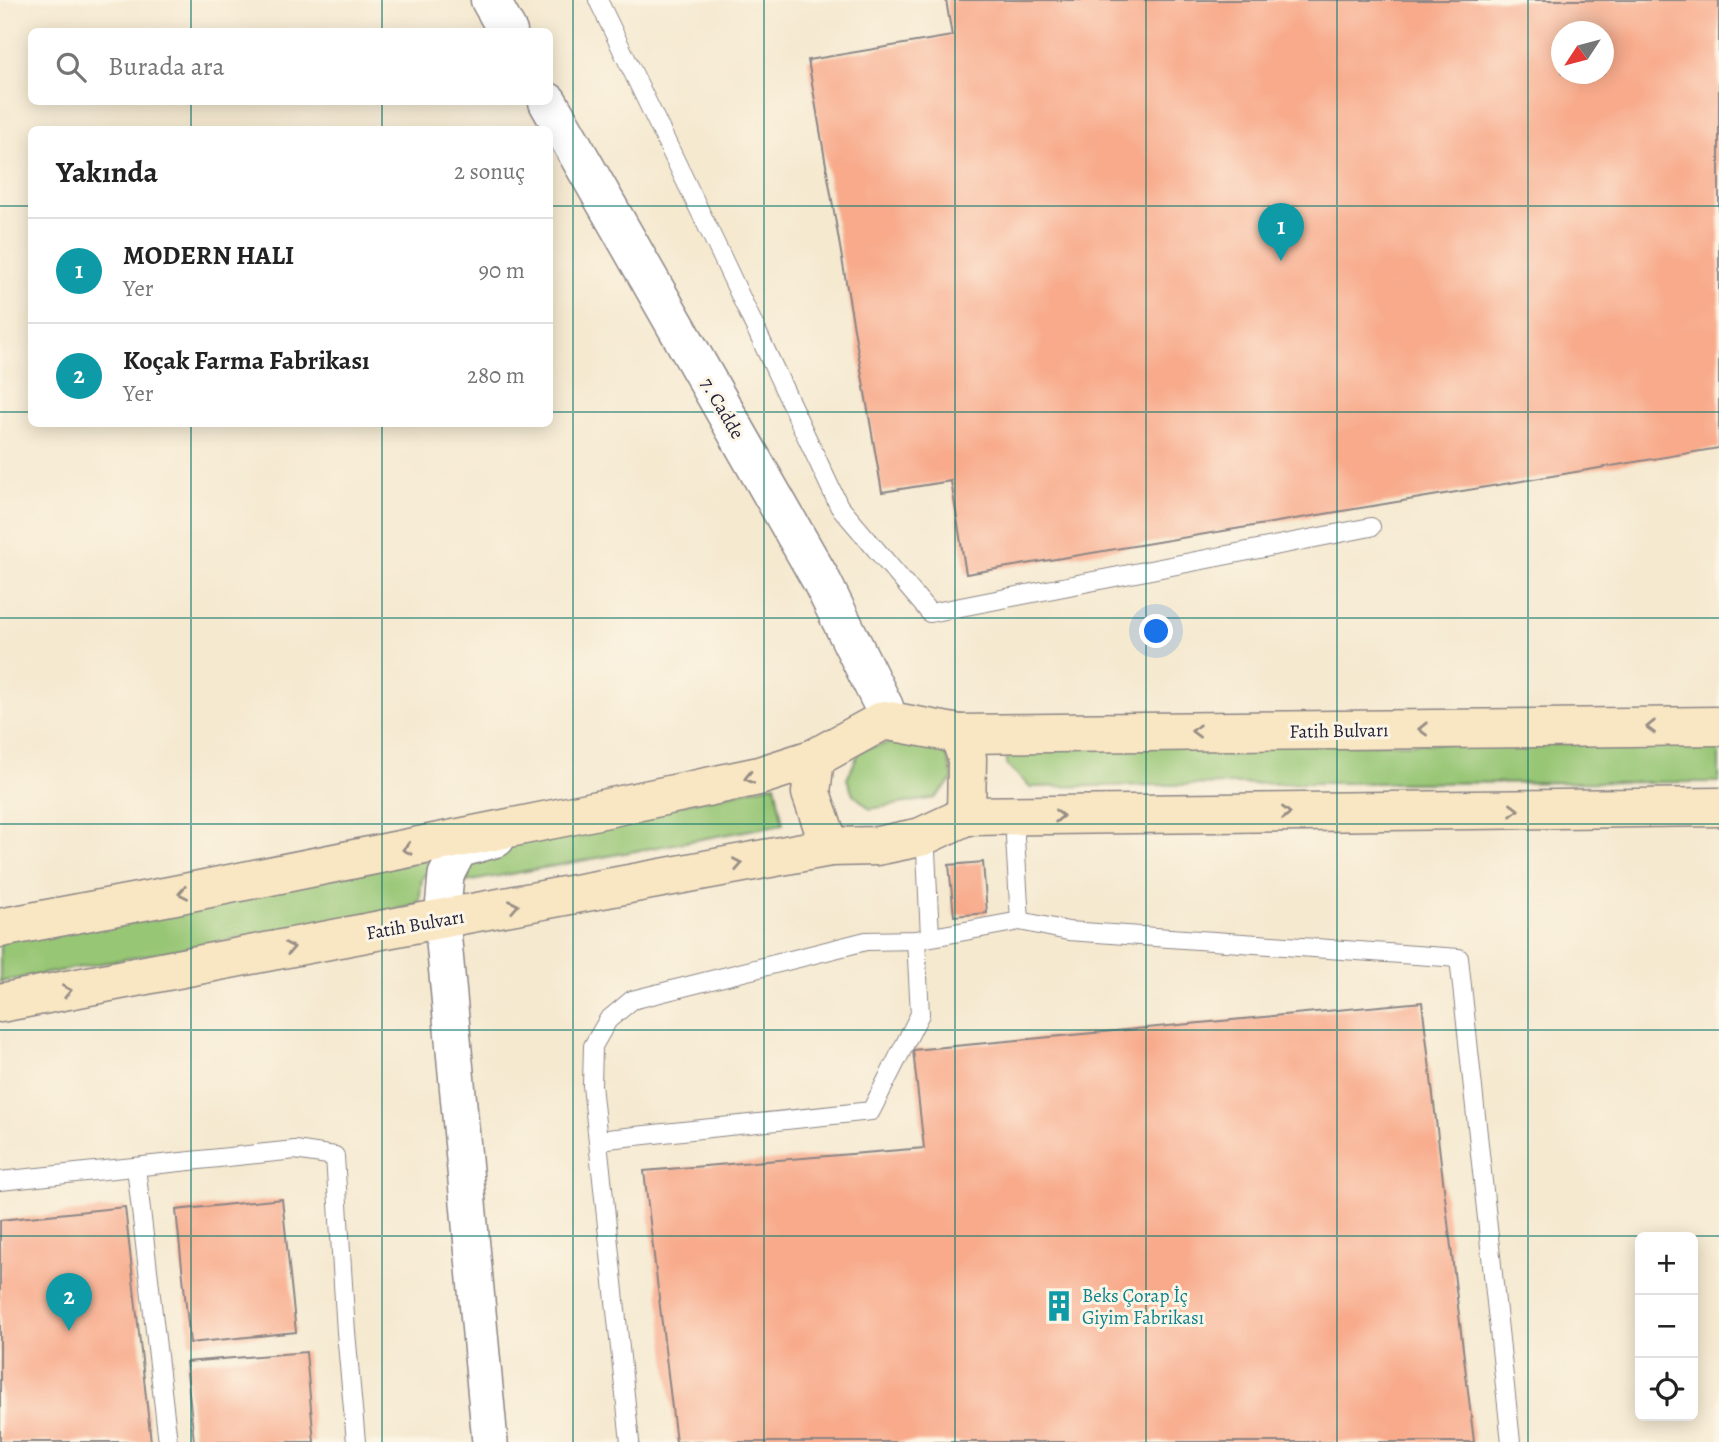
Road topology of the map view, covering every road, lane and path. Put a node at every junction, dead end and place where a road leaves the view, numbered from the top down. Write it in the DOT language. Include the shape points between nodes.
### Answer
graph roads {
  1 [pos="491,0"];
  2 [pos="598,0"];
  3 [pos="506,28"];
  4 [pos="550,105"];
  5 [pos="1371,527"];
  6 [pos="884,720"];
  7 [pos="1719,726"];
  8 [pos="959,734"];
  9 [pos="815,758"];
  10 [pos="1719,807"];
  11 [pos="575,815"];
  12 [pos="966,816"];
  13 [pos="1016,816"];
  14 [pos="921,838"];
  15 [pos="830,847"];
  16 [pos="442,920"];
  17 [pos="1020,921"];
  18 [pos="0,928"];
  19 [pos="923,939"];
  20 [pos="0,1003"];
  21 [pos="598,1140"];
  22 [pos="136,1167"];
  23 [pos="0,1181"];
  24 [pos="168,1442"];
  25 [pos="356,1442"];
  26 [pos="490,1442"];
  27 [pos="630,1442"];
  28 [pos="1511,1442"];
  1 -- 3 [label="street"];
  2 -- 5 [label="lane" via="839,506 930,612"];
  4 -- 6 [label="street, 7. Cadde" via="821,580 884,707"];
  6 -- 8 [label="main road, Fatih Bulvarı"];
  6 -- 9 [label="main road"];
  7 -- 8 [label="main road, Fatih Bulvarı, one-way"];
  8 -- 12 [label="main road" via="967,758"];
  9 -- 11 [label="main road, one-way" via="759,776"];
  9 -- 15 [label="main road" via="811,793"];
  13 -- 10 [label="main road, Fatih Bulvarı, one-way"];
  11 -- 16 [label="street" via="459,850 446,875"];
  11 -- 18 [label="main road, one-way"];
  12 -- 13 [label="main road, Fatih Bulvarı"];
  12 -- 14 [label="main road, Fatih Bulvarı"];
  13 -- 17 [label="lane"];
  14 -- 15 [label="main road, Fatih Bulvarı" via="877,846"];
  14 -- 19 [label="lane" via="926,851"];
  16 -- 15 [label="main road, Fatih Bulvarı, one-way"];
  20 -- 16 [label="main road, Fatih Bulvarı, one-way"];
  16 -- 26 [label="street"];
  17 -- 19 [label="lane"];
  17 -- 28 [label="lane" via="1068,931 1459,958"];
  19 -- 21 [label="lane" via="866,941 632,1000 608,1020 593,1046"];
  19 -- 21 [label="lane" via="920,1014 871,1111"];
  21 -- 27 [label="lane"];
  22 -- 23 [label="lane"];
  22 -- 24 [label="lane"];
  22 -- 25 [label="lane" via="295,1150 335,1156"];
}
